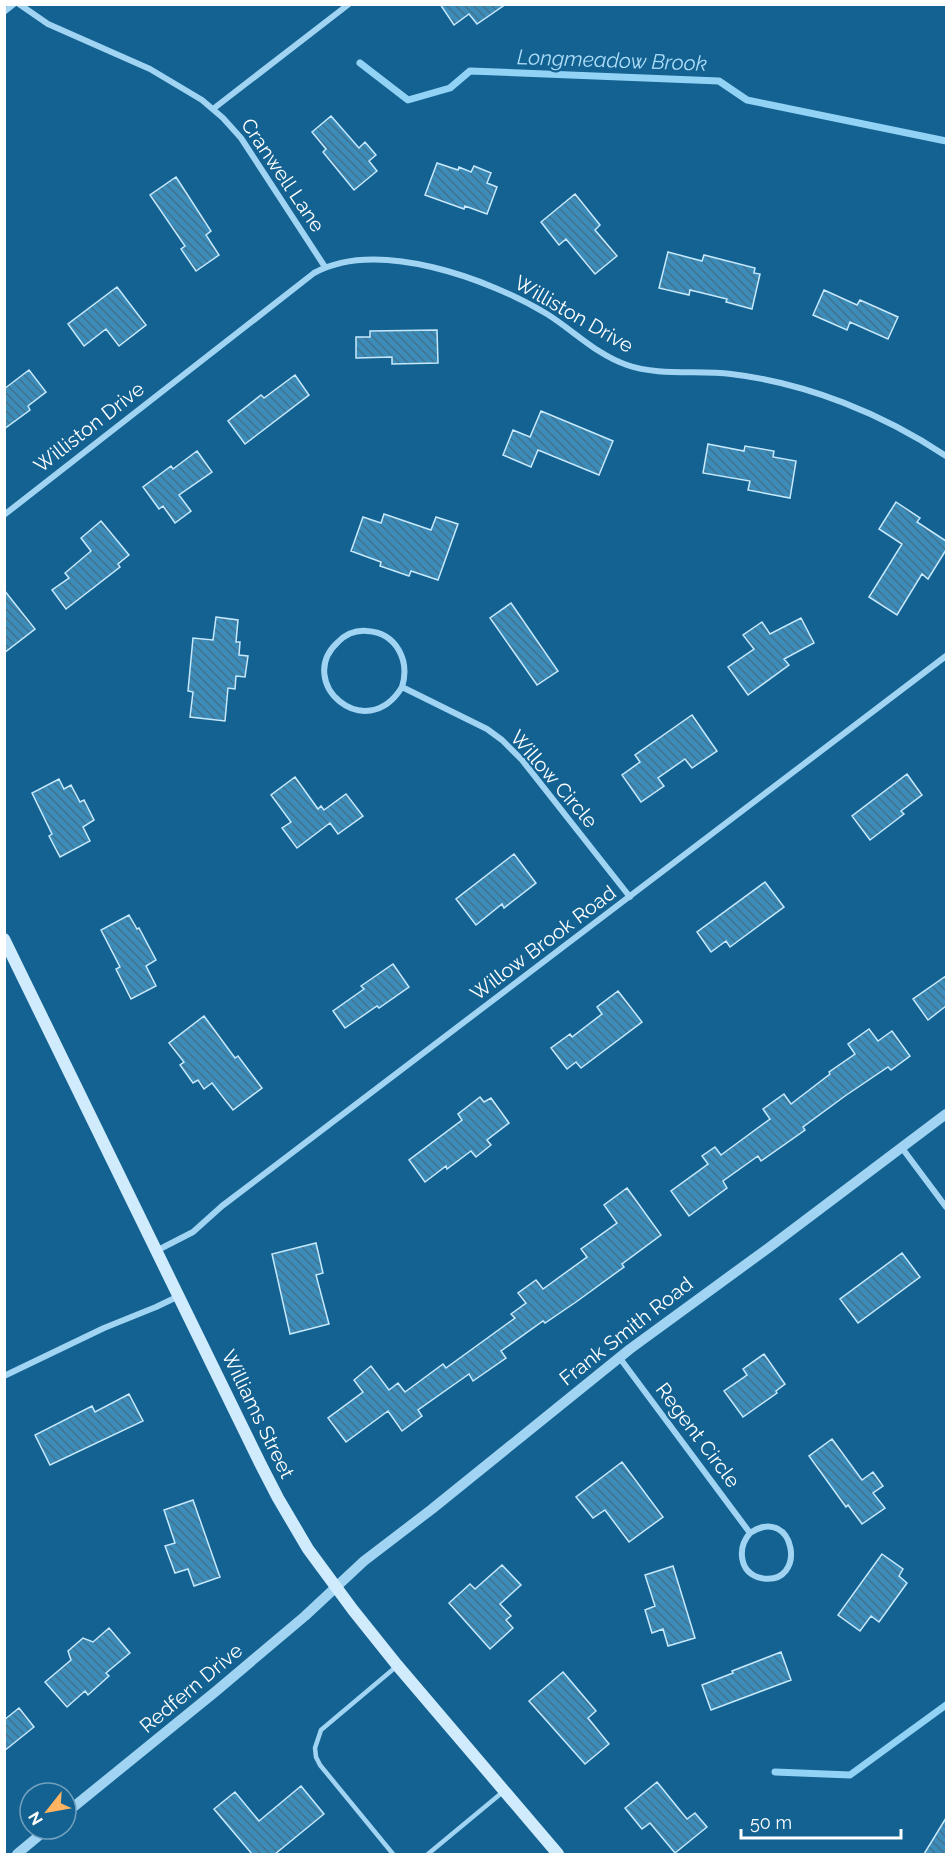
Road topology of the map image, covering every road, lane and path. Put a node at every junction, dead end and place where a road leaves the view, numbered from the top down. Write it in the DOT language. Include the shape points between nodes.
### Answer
graph roads {
  1 [pos="14,4"];
  2 [pos="19,4"];
  3 [pos="349,4"];
  4 [pos="4,12"];
  5 [pos="213,109"];
  6 [pos="325,267"];
  7 [pos="946,456"];
  8 [pos="4,515"];
  9 [pos="946,656"];
  10 [pos="402,687"];
  11 [pos="630,897"];
  12 [pos="4,939"];
  13 [pos="946,1113"];
  14 [pos="902,1148"];
  15 [pos="946,1207"];
  16 [pos="156,1251"];
  17 [pos="179,1296"];
  18 [pos="619,1358"];
  19 [pos="4,1376"];
  20 [pos="750,1533"];
  21 [pos="336,1587"];
  22 [pos="397,1665"];
  23 [pos="504,1791"];
  24 [pos="78,1803"];
  25 [pos="33,1841"];
  26 [pos="17,1854"];
  27 [pos="393,1854"];
  28 [pos="428,1854"];
  29 [pos="558,1854"];
  1 -- 4 [label="street"];
  2 -- 5 [label="street, Cranwell Lane" via="48,24 150,69"];
  3 -- 5 [label="street"];
  5 -- 6 [label="street, Cranwell Lane" via="241,138"];
  6 -- 7 [label="street, Williston Drive" via="343,262 381,261 423,265 466,276 528,303 603,354 627,365 735,374 805,390 896,426"];
  6 -- 8 [label="street, Williston Drive"];
  9 -- 11 [label="street, Willow Brook Road"];
  10 -- 10 [label="street" via="396,697 379,709 358,711 347,707 327,684 329,652 352,633 373,631 383,635 392,640 403,657"];
  10 -- 11 [label="street, Willow Circle" via="487,729 509,747"];
  11 -- 16 [label="street, Willow Brook Road" via="193,1232"];
  12 -- 16 [label="main road, Williams Street"];
  13 -- 14 [label="street, Frank Smith Road"];
  14 -- 15 [label="street"];
  14 -- 18 [label="street, Frank Smith Road"];
  16 -- 17 [label="main road, Williams Street"];
  17 -- 19 [label="street"];
  17 -- 21 [label="main road, Williams Street" via="278,1498"];
  18 -- 20 [label="street, Regent Circle"];
  18 -- 21 [label="street, Frank Smith Road"];
  20 -- 20 [label="street" via="741,1551 747,1569 764,1578 783,1573 792,1557 784,1534 773,1528"];
  21 -- 22 [label="main road, Williams Street"];
  21 -- 24 [label="street, Redfern Drive"];
  22 -- 23 [label="main road, Williams Street"];
  22 -- 27 [label="lane" via="321,1730 315,1748 320,1765"];
  23 -- 28 [label="lane"];
  23 -- 29 [label="main road, Williams Street"];
  25 -- 26 [label="street"];
}
